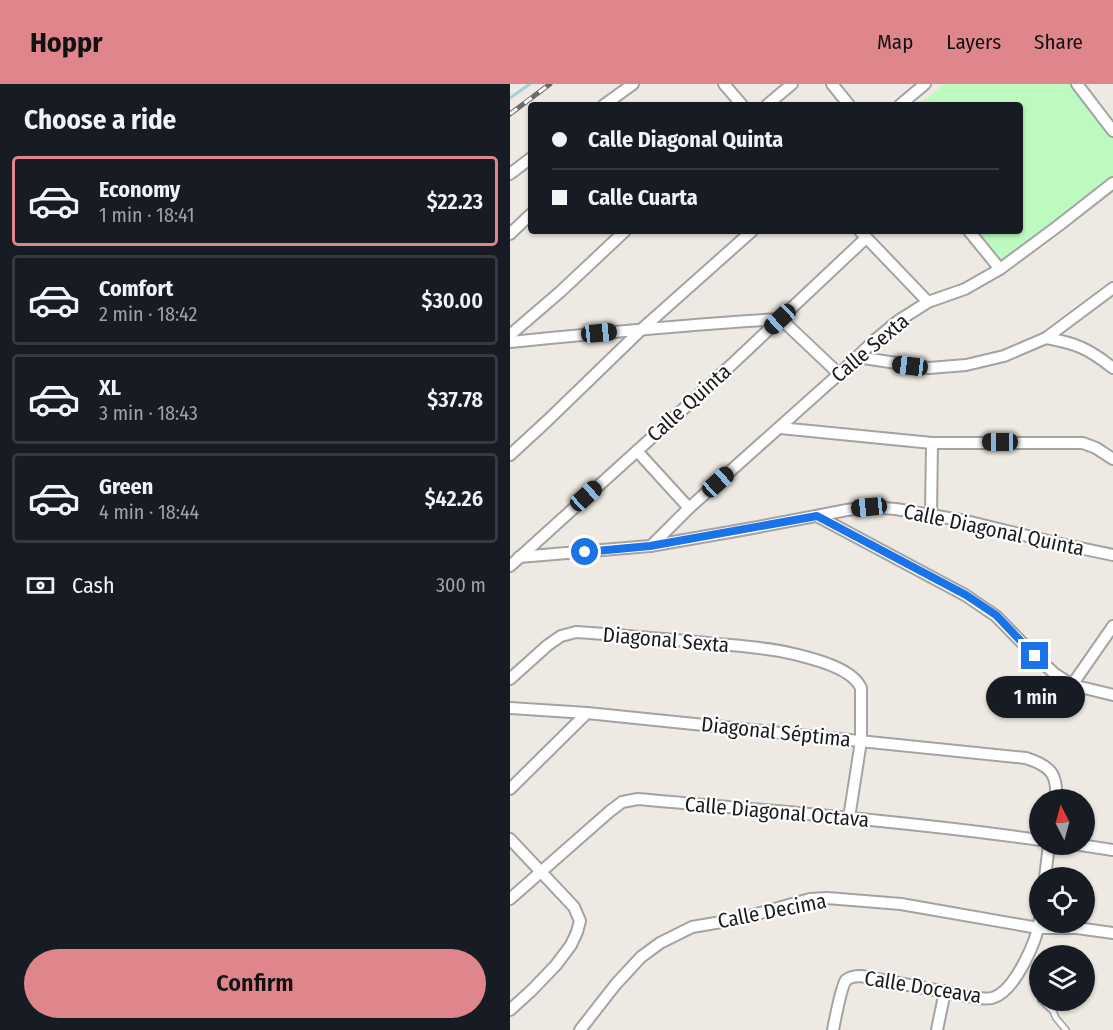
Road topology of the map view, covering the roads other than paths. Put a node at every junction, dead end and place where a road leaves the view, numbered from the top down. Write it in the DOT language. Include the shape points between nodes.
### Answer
graph roads {
  1 [pos="633,84"];
  2 [pos="724,84"];
  3 [pos="792,84"];
  4 [pos="832,84"];
  5 [pos="925,84"];
  6 [pos="1077,84"];
  7 [pos="619,101"];
  8 [pos="739,102"];
  9 [pos="771,102"];
  10 [pos="847,102"];
  11 [pos="904,102"];
  12 [pos="1113,131"];
  13 [pos="528,160"];
  14 [pos="510,174"];
  15 [pos="1113,183"];
  16 [pos="528,217"];
  17 [pos="510,234"];
  18 [pos="617,234"];
  19 [pos="749,234"];
  20 [pos="863,234"];
  21 [pos="971,234"];
  22 [pos="1000,269"];
  23 [pos="1113,288"];
  24 [pos="928,302"];
  25 [pos="780,319"];
  26 [pos="643,328"];
  27 [pos="510,335"];
  28 [pos="1046,338"];
  29 [pos="510,342"];
  30 [pos="857,357"];
  31 [pos="1113,368"];
  32 [pos="839,374"];
  33 [pos="780,428"];
  34 [pos="932,443"];
  35 [pos="637,450"];
  36 [pos="510,455"];
  37 [pos="1113,459"];
  38 [pos="688,508"];
  39 [pos="931,515"];
  40 [pos="817,516"];
  41 [pos="650,546"];
  42 [pos="1113,555"];
  43 [pos="519,557"];
  44 [pos="510,566"];
  45 [pos="1113,626"];
  46 [pos="510,679"];
  47 [pos="1072,685"];
  48 [pos="1113,695"];
  49 [pos="510,708"];
  50 [pos="587,713"];
  51 [pos="861,741"];
  52 [pos="510,789"];
  53 [pos="1056,789"];
  54 [pos="849,818"];
  55 [pos="1029,838"];
  56 [pos="510,839"];
  57 [pos="1095,847"];
  58 [pos="1113,850"];
  59 [pos="540,872"];
  60 [pos="510,899"];
  61 [pos="1029,922"];
  62 [pos="1095,930"];
  63 [pos="1035,933"];
  64 [pos="1113,933"];
  65 [pos="945,991"];
  66 [pos="510,1011"];
  67 [pos="1053,1011"];
  68 [pos="580,1030"];
  69 [pos="833,1030"];
  70 [pos="938,1030"];
  71 [pos="1066,1030"];
  1 -- 7 [label="street"];
  2 -- 8 [label="street"];
  3 -- 9 [label="street"];
  4 -- 10 [label="street"];
  5 -- 11 [label="street"];
  6 -- 12 [label="street"];
  13 -- 14 [label="street"];
  15 -- 22 [label="street, Calle Sexta"];
  16 -- 17 [label="street"];
  18 -- 27 [label="street" via="560,292"];
  19 -- 26 [label="street"];
  20 -- 24 [label="street"];
  20 -- 25 [label="street, Calle Quinta"];
  21 -- 22 [label="street"];
  22 -- 24 [label="street, Calle Sexta" via="965,289"];
  23 -- 28 [label="street"];
  24 -- 30 [label="street, Calle Sexta" via="898,321"];
  25 -- 26 [label="street"];
  25 -- 32 [label="street"];
  25 -- 35 [label="street, Calle Quinta"];
  26 -- 29 [label="street"];
  26 -- 36 [label="street"];
  28 -- 30 [label="street" via="1004,356 966,365 929,368"];
  28 -- 31 [label="street" via="1081,346"];
  30 -- 32 [label="street, Calle Sexta"];
  32 -- 33 [label="street, Calle Sexta"];
  33 -- 34 [label="street"];
  33 -- 38 [label="street, Calle Sexta"];
  34 -- 37 [label="street" via="1083,443"];
  34 -- 39 [label="street"];
  35 -- 38 [label="street"];
  35 -- 43 [label="street, Calle Quinta"];
  38 -- 41 [label="street, Calle Sexta"];
  39 -- 40 [label="street, Calle Diagonal Quinta" via="869,507"];
  39 -- 42 [label="street, Calle Diagonal Quinta"];
  40 -- 41 [label="street, Calle Diagonal Quinta"];
  40 -- 47 [label="street" via="966,595 996,615 1054,674"];
  41 -- 43 [label="street, Calle Diagonal Quinta"];
  43 -- 44 [label="street, Calle Quinta"];
  45 -- 47 [label="street"];
  46 -- 51 [label="street, Diagonal Sexta" via="548,645 576,632 792,654 835,667 858,681"];
  47 -- 48 [label="street"];
  49 -- 50 [label="street, Diagonal Séptima"];
  50 -- 51 [label="street, Diagonal Séptima"];
  50 -- 52 [label="street"];
  51 -- 53 [label="street, Diagonal Séptima" via="1026,758 1049,770 1056,780"];
  51 -- 54 [label="street"];
  54 -- 55 [label="street, Calle Diagonal Octava"];
  54 -- 59 [label="street, Calle Diagonal Octava" via="638,800 622,802"];
  56 -- 59 [label="street"];
  57 -- 58 [label="street"];
  59 -- 60 [label="street, Calle Diagonal Octava"];
  59 -- 66 [label="street" via="574,907 580,921 571,945"];
  61 -- 68 [label="street, Calle Decima" via="827,898 692,927 641,957"];
  62 -- 64 [label="street, Calle Decima"];
  63 -- 65 [label="street, Calle Doceava" via="1018,975 994,998"];
  65 -- 69 [label="street, Calle Doceava" via="853,976 843,986"];
  65 -- 70 [label="street"];
  67 -- 71 [label="lane"];
}
